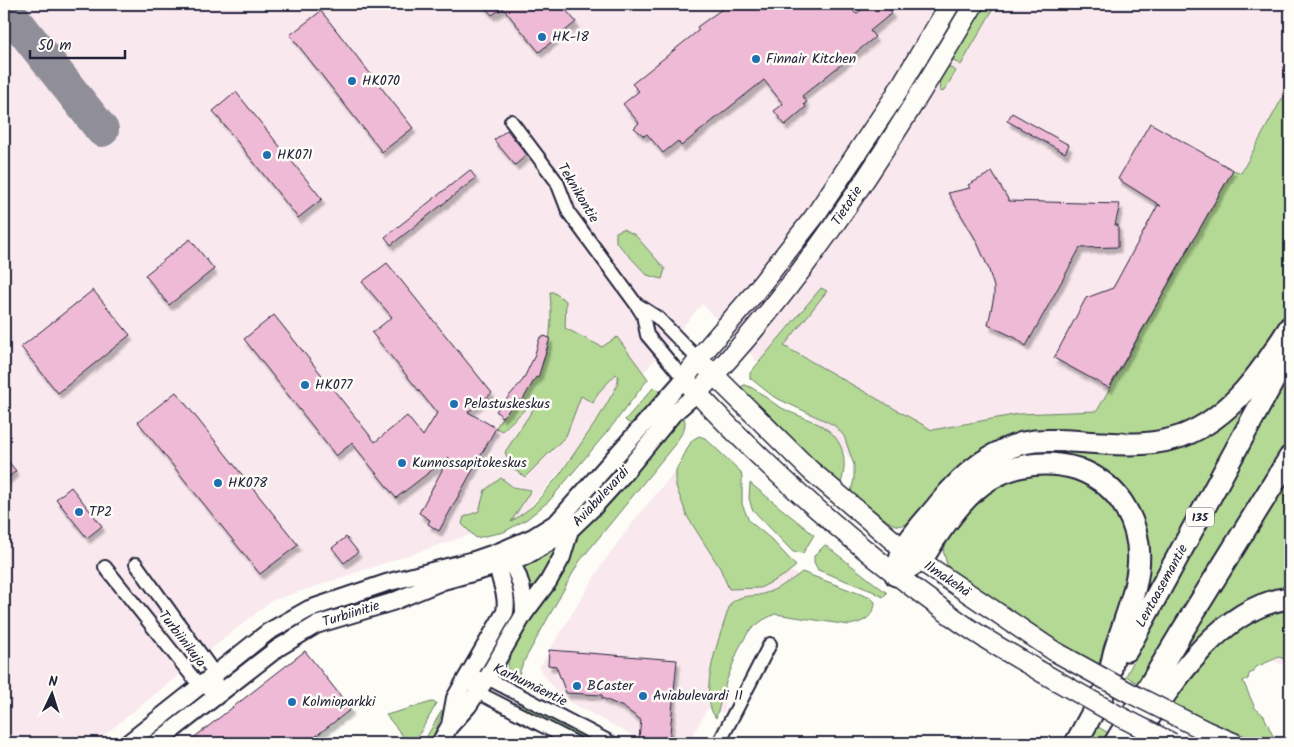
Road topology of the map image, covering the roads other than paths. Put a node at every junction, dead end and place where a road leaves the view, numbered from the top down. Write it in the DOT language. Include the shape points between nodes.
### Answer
graph roads {
  1 [pos="950,4"];
  2 [pos="974,4"];
  3 [pos="511,121"];
  4 [pos="636,304"];
  5 [pos="1290,327"];
  6 [pos="1290,350"];
  7 [pos="698,359"];
  8 [pos="714,375"];
  9 [pos="684,379"];
  10 [pos="697,393"];
  11 [pos="1290,457"];
  12 [pos="570,530"];
  13 [pos="912,555"];
  14 [pos="503,560"];
  15 [pos="136,564"];
  16 [pos="105,567"];
  17 [pos="896,575"];
  18 [pos="1290,598"];
  19 [pos="524,614"];
  20 [pos="770,644"];
  21 [pos="214,674"];
  22 [pos="468,677"];
  23 [pos="487,678"];
  24 [pos="1108,684"];
  25 [pos="199,685"];
  26 [pos="477,692"];
  27 [pos="220,694"];
  28 [pos="449,727"];
  29 [pos="128,743"];
  30 [pos="156,743"];
  31 [pos="440,743"];
  32 [pos="576,743"];
  33 [pos="612,743"];
  34 [pos="719,743"];
  35 [pos="1076,743"];
  36 [pos="1116,743"];
  37 [pos="1132,743"];
  38 [pos="1172,743"];
  39 [pos="1234,743"];
  1 -- 7 [label="main road, Tietotie" via="893,99 814,217"];
  2 -- 8 [label="main road, Tietotie" via="914,106 831,231"];
  3 -- 4 [label="street, Teknikontie" via="557,182 569,212"];
  4 -- 7 [label="street, Teknikontie" via="658,318"];
  4 -- 9 [label="street, Teknikontie" via="643,315 647,335"];
  5 -- 13 [label="highway" via="1246,389 1223,412 1183,435 1157,443 1132,445 1034,441 1008,448 978,464 954,485"];
  6 -- 24 [label="highway, Lentoasemantie / 135"];
  7 -- 8 [label="main road, Ilmakehä"];
  7 -- 9 [label="main road, Tietotie"];
  8 -- 10 [label="main road, Tietotie"];
  8 -- 13 [label="main road, Ilmakehä" via="810,470"];
  9 -- 10 [label="main road, Ilmakehä"];
  9 -- 14 [label="street, Aviabulevardi" via="557,522"];
  10 -- 12 [label="street, Aviabulevardi" via="673,414 623,475"];
  10 -- 17 [label="main road, Ilmakehä" via="779,476"];
  11 -- 36 [label="highway"];
  12 -- 14 [label="street, Turbiinitie" via="528,555"];
  12 -- 19 [label="street, Aviabulevardi" via="562,556 548,582"];
  13 -- 17 [label="highway"];
  13 -- 24 [label="highway" via="963,502 989,479 1003,472 1040,463 1056,464 1086,472 1104,482 1122,501 1130,516 1139,560 1135,593 1116,648"];
  13 -- 39 [label="main road, Ilmakehä, bridge" via="1054,651 1130,693"];
  14 -- 19 [label="street" via="518,575"];
  14 -- 21 [label="street, Turbiinitie" via="474,560 386,583 309,609 268,632"];
  14 -- 22 [label="street, Aviabulevardi" via="505,612"];
  14 -- 27 [label="street, Turbiinitie" via="392,602 316,625 278,648"];
  15 -- 21 [label="street, Turbiinikuja"];
  16 -- 25 [label="street, Turbiinikuja"];
  17 -- 38 [label="main road, Ilmakehä, bridge" via="954,618 1043,673"];
  18 -- 37 [label="highway" via="1265,603 1246,612 1216,636 1185,669"];
  19 -- 23 [label="street, Aviabulevardi"];
  20 -- 34 [label="street"];
  21 -- 25 [label="street, Turbiinitie"];
  21 -- 27 [label="street, Turbiinikuja"];
  22 -- 23 [label="street, Karhumäentie"];
  22 -- 26 [label="street, Karhumäentie"];
  22 -- 28 [label="street, Aviabulevardi" via="456,698"];
  23 -- 26 [label="street, Aviabulevardi"];
  23 -- 33 [label="street, Karhumäentie"];
  24 -- 35 [label="highway, Lentoasemantie / 135"];
  25 -- 27 [label="street, Turbiinikuja"];
  25 -- 29 [label="street, Turbiinitie"];
  26 -- 28 [label="street, Aviabulevardi"];
  26 -- 32 [label="street"];
  27 -- 30 [label="street, Turbiinitie"];
  28 -- 31 [label="street, Aviabulevardi"];
}
